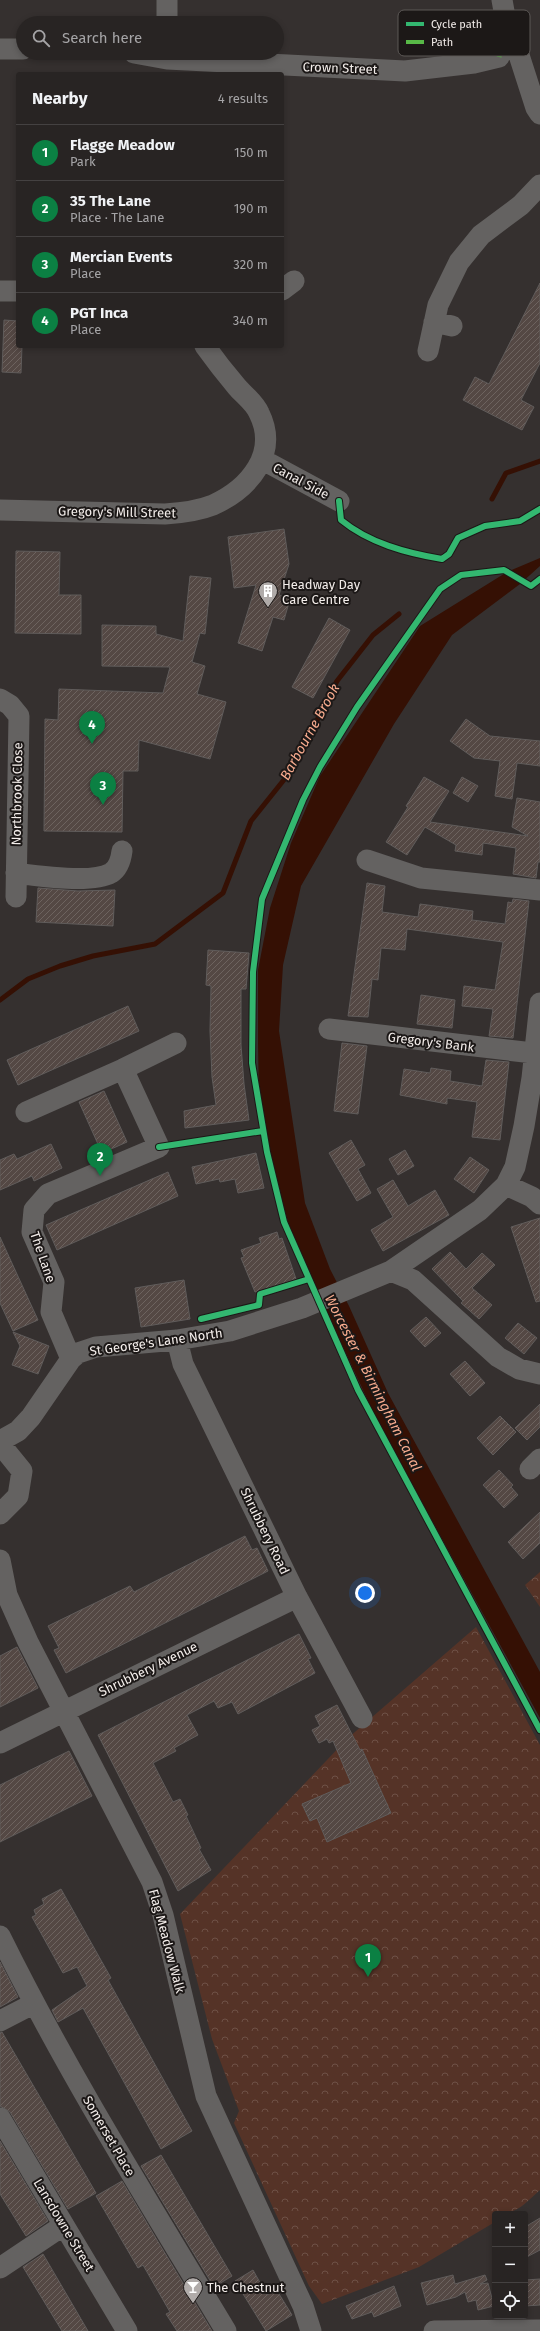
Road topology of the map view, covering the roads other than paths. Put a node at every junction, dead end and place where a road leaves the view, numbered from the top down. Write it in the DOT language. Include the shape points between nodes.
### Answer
graph roads {
  1 [pos="167,0"];
  2 [pos="502,0"];
  3 [pos="504,10"];
  4 [pos="167,16"];
  5 [pos="0,48"];
  6 [pos="16,49"];
  7 [pos="519,56"];
  8 [pos="499,57"];
  9 [pos="230,60"];
  10 [pos="540,114"];
  11 [pos="540,185"];
  12 [pos="0,291"];
  13 [pos="16,292"];
  14 [pos="208,348"];
  15 [pos="428,351"];
  16 [pos="262,460"];
  17 [pos="339,501"];
  18 [pos="0,510"];
  19 [pos="0,700"];
  20 [pos="122,851"];
  21 [pos="367,860"];
  22 [pos="16,873"];
  23 [pos="540,890"];
  24 [pos="16,897"];
  25 [pos="540,1003"];
  26 [pos="538,1024"];
  27 [pos="329,1029"];
  28 [pos="176,1043"];
  29 [pos="533,1053"];
  30 [pos="123,1068"];
  31 [pos="26,1112"];
  32 [pos="506,1185"];
  33 [pos="540,1204"];
  34 [pos="391,1271"];
  35 [pos="177,1340"];
  36 [pos="71,1359"];
  37 [pos="540,1374"];
  38 [pos="0,1441"];
  39 [pos="0,1444"];
  40 [pos="0,1514"];
  41 [pos="0,1560"];
  42 [pos="297,1597"];
  43 [pos="62,1712"];
  44 [pos="362,1718"];
  45 [pos="0,1743"];
  46 [pos="0,1936"];
  47 [pos="33,2004"];
  48 [pos="0,2022"];
  49 [pos="0,2118"];
  50 [pos="64,2225"];
  51 [pos="0,2268"];
  52 [pos="540,2330"];
  53 [pos="127,2331"];
  54 [pos="226,2331"];
  55 [pos="311,2331"];
  56 [pos="434,2331"];
  1 -- 4 [label="street"];
  2 -- 3 [label="street"];
  5 -- 6 [label="street"];
  7 -- 10 [label="street"];
  8 -- 9 [label="street, Crown Street" via="474,63 404,71"];
  11 -- 15 [label="street" via="521,205 481,235 459,262 438,305 443,324"];
  12 -- 13 [label="street"];
  14 -- 16 [label="street" via="259,412 266,437"];
  16 -- 17 [label="street, Canal Side"];
  16 -- 18 [label="street, Gregory's Mill Street" via="233,493 212,505 189,512 165,514"];
  19 -- 22 [label="street, Northbrook Close" via="10,705 19,716"];
  20 -- 22 [label="street" via="120,864 111,873 92,878 52,878"];
  21 -- 23 [label="street" via="421,878"];
  22 -- 24 [label="street, Northbrook Close"];
  25 -- 26 [label="street"];
  26 -- 29 [label="street"];
  27 -- 29 [label="street, Gregory's Bank"];
  28 -- 30 [label="street"];
  29 -- 32 [label="street" via="532,1078 520,1148 515,1168"];
  30 -- 31 [label="street"];
  30 -- 36 [label="street, The Lane" via="159,1147 48,1194 34,1210 32,1232 54,1282 52,1312"];
  32 -- 33 [label="street"];
  32 -- 34 [label="street" via="480,1210"];
  34 -- 35 [label="street, St George's Lane North" via="258,1324"];
  34 -- 37 [label="street" via="414,1280 498,1357 519,1369"];
  35 -- 36 [label="street, St George's Lane North" via="96,1347"];
  35 -- 42 [label="street, Shrubbery Road" via="183,1364"];
  36 -- 38 [label="street, St George's Lane North" via="31,1417 18,1431"];
  39 -- 40 [label="street" via="22,1471 18,1496"];
  41 -- 43 [label="street, Flag Meadow Walk" via="7,1595"];
  42 -- 43 [label="street, Shrubbery Avenue"];
  42 -- 44 [label="street, Shrubbery Road"];
  43 -- 45 [label="street, Shrubbery Avenue"];
  43 -- 55 [label="street, Flag Meadow Walk" via="152,1882 163,1915 206,2096 304,2306"];
  46 -- 47 [label="street, Somerset Place"];
  47 -- 48 [label="street"];
  47 -- 54 [label="street, Somerset Place"];
  49 -- 50 [label="street, Lansdowne Street"];
  50 -- 51 [label="street"];
  50 -- 53 [label="street, Lansdowne Street"];
  52 -- 56 [label="street"];
}
